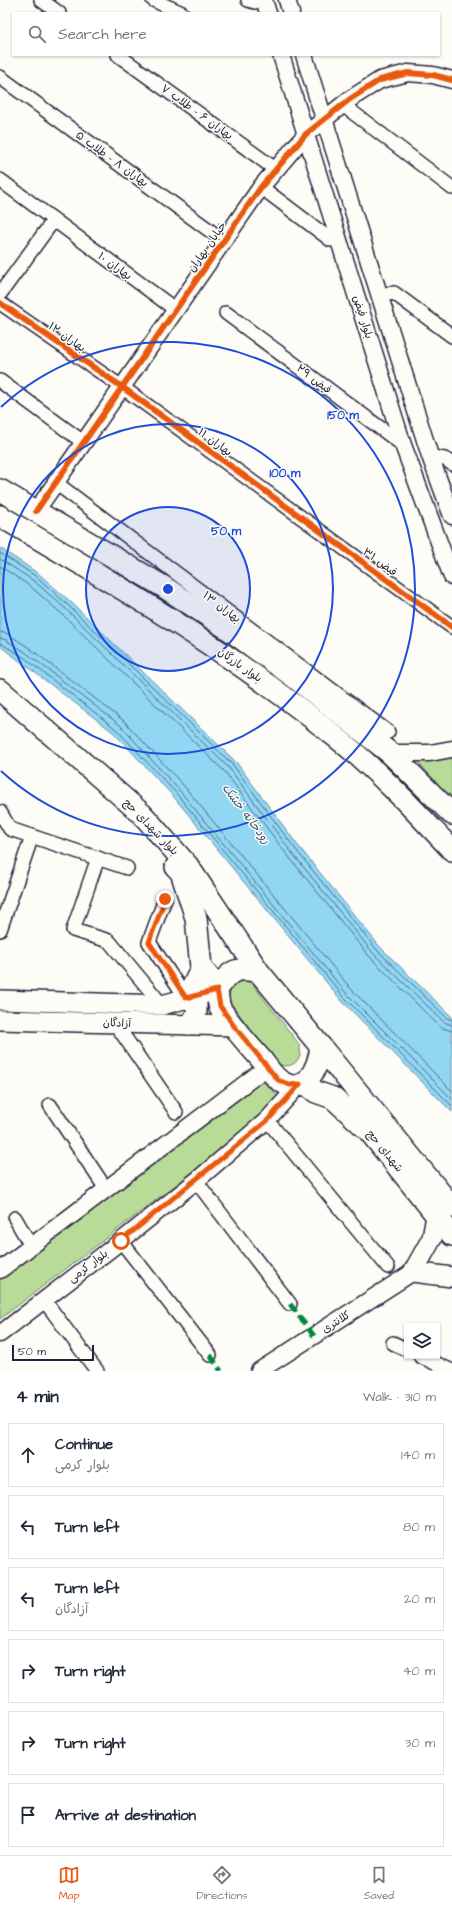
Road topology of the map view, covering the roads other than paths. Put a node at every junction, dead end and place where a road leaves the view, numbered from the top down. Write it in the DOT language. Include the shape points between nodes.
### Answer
graph roads {
  1 [pos="42,0"];
  2 [pos="152,0"];
  3 [pos="287,0"];
  4 [pos="256,1"];
  5 [pos="59,12"];
  6 [pos="180,12"];
  7 [pos="267,12"];
  8 [pos="291,12"];
  9 [pos="119,56"];
  10 [pos="281,56"];
  11 [pos="304,56"];
  12 [pos="0,77"];
  13 [pos="452,80"];
  14 [pos="343,105"];
  15 [pos="325,120"];
  16 [pos="306,134"];
  17 [pos="275,169"];
  18 [pos="0,180"];
  19 [pos="261,187"];
  20 [pos="452,188"];
  21 [pos="53,221"];
  22 [pos="331,240"];
  23 [pos="224,241"];
  24 [pos="0,294"];
  25 [pos="379,295"];
  26 [pos="0,303"];
  27 [pos="176,310"];
  28 [pos="226,313"];
  29 [pos="452,336"];
  30 [pos="0,381"];
  31 [pos="122,387"];
  32 [pos="409,390"];
  33 [pos="388,396"];
  34 [pos="84,442"];
  35 [pos="403,445"];
  36 [pos="430,456"];
  37 [pos="452,464"];
  38 [pos="56,483"];
  39 [pos="0,490"];
  40 [pos="36,511"];
  41 [pos="297,514"];
  42 [pos="0,516"];
  43 [pos="452,516"];
  44 [pos="452,577"];
  45 [pos="452,626"];
  46 [pos="294,677"];
  47 [pos="0,690"];
  48 [pos="279,692"];
  49 [pos="0,700"];
  50 [pos="388,732"];
  51 [pos="452,748"];
  52 [pos="390,753"];
  53 [pos="0,812"];
  54 [pos="452,814"];
  55 [pos="32,836"];
  56 [pos="452,850"];
  57 [pos="98,858"];
  58 [pos="128,868"];
  59 [pos="165,899"];
  60 [pos="0,930"];
  61 [pos="202,967"];
  62 [pos="259,972"];
  63 [pos="217,989"];
  64 [pos="186,998"];
  65 [pos="0,1000"];
  66 [pos="162,1004"];
  67 [pos="0,1020"];
  68 [pos="116,1023"];
  69 [pos="188,1025"];
  70 [pos="234,1026"];
  71 [pos="321,1047"];
  72 [pos="267,1067"];
  73 [pos="303,1084"];
  74 [pos="50,1105"];
  75 [pos="176,1112"];
  76 [pos="268,1120"];
  77 [pos="196,1181"];
  78 [pos="106,1189"];
  79 [pos="444,1211"];
  80 [pos="15,1218"];
  81 [pos="452,1235"];
  82 [pos="121,1241"];
  83 [pos="31,1246"];
  84 [pos="388,1267"];
  85 [pos="0,1270"];
  86 [pos="413,1272"];
  87 [pos="452,1277"];
  88 [pos="44,1300"];
  89 [pos="290,1304"];
  90 [pos="0,1334"];
  91 [pos="393,1343"];
  92 [pos="404,1348"];
  93 [pos="210,1355"];
  94 [pos="426,1359"];
  95 [pos="97,1371"];
  96 [pos="259,1371"];
  97 [pos="452,1371"];
  1 -- 5 [label="street"];
  2 -- 6 [label="street"];
  3 -- 8 [label="street"];
  4 -- 7 [label="street"];
  9 -- 17 [label="street, بهاران ۶ - طلاب ۷"];
  10 -- 16 [label="street, بلوار فیض"];
  11 -- 15 [label="street, بلوار فیض"];
  12 -- 23 [label="street, بهاران ۸ - طلاب ۵"];
  13 -- 14 [label="street, خیابان بهاران" via="408,73 380,80"];
  14 -- 15 [label="street, خیابان بهاران"];
  14 -- 20 [label="street"];
  15 -- 16 [label="street, خیابان بهاران"];
  15 -- 25 [label="street, بلوار فیض"];
  16 -- 17 [label="street, خیابان بهاران"];
  16 -- 33 [label="street, بلوار فیض"];
  17 -- 19 [label="street, خیابان بهاران"];
  18 -- 21 [label="street, بهاران ۱۰"];
  19 -- 22 [label="street"];
  19 -- 23 [label="street, خیابان بهاران"];
  21 -- 24 [label="street"];
  21 -- 27 [label="street, بهاران ۱۰"];
  23 -- 27 [label="street, خیابان بهاران"];
  25 -- 29 [label="street" via="394,293"];
  25 -- 32 [label="street, بلوار فیض"];
  26 -- 31 [label="street, بهاران ۱۲"];
  27 -- 31 [label="street, خیابان بهاران"];
  28 -- 35 [label="street, فیض ۲۹"];
  30 -- 34 [label="street"];
  31 -- 34 [label="street, خیابان بهاران"];
  31 -- 41 [label="street, بهاران ۱۱"];
  32 -- 33 [label="street"];
  32 -- 36 [label="street, بلوار فیض"];
  33 -- 35 [label="street, بلوار فیض"];
  34 -- 38 [label="street, خیابان بهاران"];
  35 -- 44 [label="street, بلوار فیض"];
  36 -- 37 [label="street" via="445,459"];
  36 -- 43 [label="street, بلوار فیض"];
  38 -- 40 [label="street, خیابان بهاران"];
  38 -- 50 [label="street, بهاران ۱۳"];
  39 -- 40 [label="main road, بلوار بازرگان"];
  40 -- 46 [label="main road, بلوار بازرگان" via="164,587"];
  41 -- 45 [label="street, فیض ۳۱"];
  42 -- 48 [label="main road, بلوار بازرگان" via="93,570 220,650"];
  46 -- 48 [label="main road"];
  46 -- 52 [label="main road, بلوار بازرگان"];
  47 -- 62 [label="main road, بلوار شهدای حج" via="142,814 188,866"];
  48 -- 56 [label="main road, بلوار بازرگان" via="343,743"];
  49 -- 61 [label="main road, بلوار شهدای حج" via="137,821 181,872 196,918"];
  51 -- 52 [label="street" via="430,753"];
  52 -- 54 [label="main road, بلوار بازرگان"];
  53 -- 55 [label="street" via="10,829"];
  55 -- 57 [label="street"];
  55 -- 60 [label="street"];
  57 -- 58 [label="street"];
  57 -- 66 [label="street" via="73,930 109,941"];
  59 -- 64 [label="street" via="149,942"];
  61 -- 63 [label="main road"];
  61 -- 64 [label="main road"];
  62 -- 63 [label="main road" via="246,969 234,971 225,976"];
  62 -- 71 [label="main road, بلوار شهدای حج"];
  63 -- 64 [label="main road, آزادگان"];
  63 -- 70 [label="main road" via="220,1006"];
  64 -- 66 [label="main road, آزادگان"];
  64 -- 69 [label="main road" via="197,1005 197,1013"];
  65 -- 66 [label="main road, آزادگان"];
  67 -- 68 [label="main road, آزادگان"];
  68 -- 69 [label="main road, آزادگان"];
  68 -- 75 [label="street"];
  69 -- 70 [label="main road, آزادگان"];
  70 -- 72 [label="main road"];
  71 -- 73 [label="main road" via="319,1062 313,1075"];
  71 -- 79 [label="main road, شهدای حج"];
  72 -- 73 [label="main road" via="278,1080 290,1085"];
  72 -- 78 [label="street"];
  73 -- 76 [label="street, بلوار کرمی"];
  73 -- 79 [label="main road, شهدای حج" via="334,1098 369,1131"];
  74 -- 78 [label="street"];
  76 -- 77 [label="street, بلوار کرمی"];
  76 -- 84 [label="street"];
  77 -- 82 [label="street, بلوار کرمی"];
  77 -- 89 [label="street"];
  78 -- 83 [label="street"];
  79 -- 81 [label="main road, شهدای حج"];
  79 -- 86 [label="main road"];
  80 -- 83 [label="street"];
  82 -- 88 [label="street, بلوار کرمی"];
  82 -- 93 [label="street"];
  83 -- 85 [label="street"];
  86 -- 87 [label="main road"];
  86 -- 96 [label="street, کلانتری"];
  88 -- 90 [label="street, بلوار کرمی"];
  88 -- 95 [label="street"];
  91 -- 92 [label="street"];
  94 -- 97 [label="street"];
}
